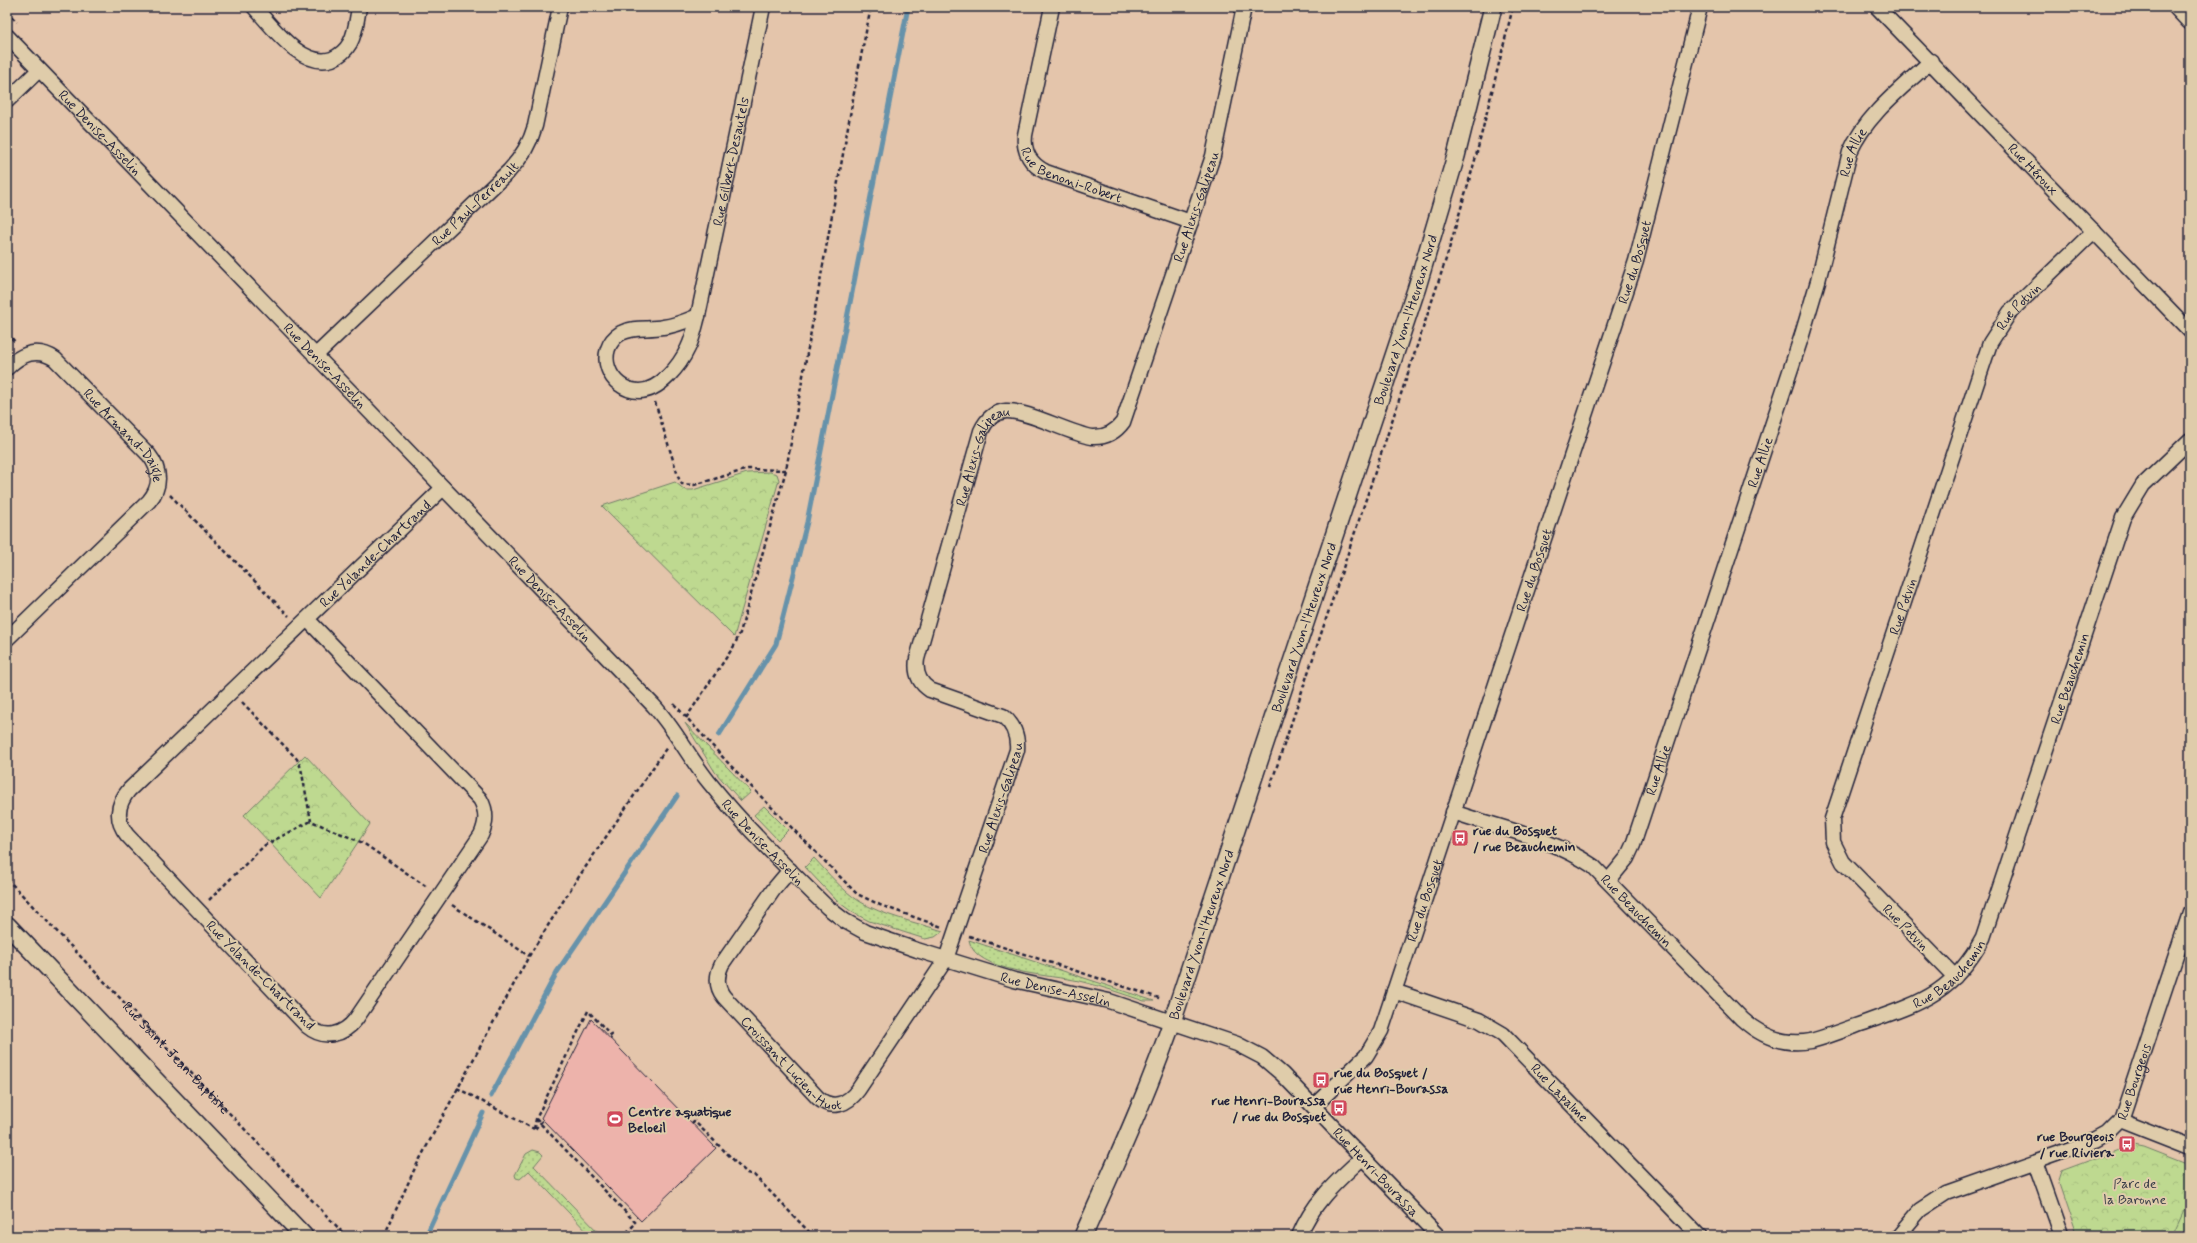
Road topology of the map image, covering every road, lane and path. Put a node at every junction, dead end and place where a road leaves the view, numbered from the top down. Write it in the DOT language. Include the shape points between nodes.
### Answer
graph roads {
  1 [pos="254,7"];
  2 [pos="359,7"];
  3 [pos="560,7"];
  4 [pos="763,7"];
  5 [pos="871,7"];
  6 [pos="1052,7"];
  7 [pos="1244,7"];
  8 [pos="1493,7"];
  9 [pos="1700,7"];
  10 [pos="1877,7"];
  11 [pos="2177,7"];
  12 [pos="2190,21"];
  13 [pos="7,36"];
  14 [pos="1931,61"];
  15 [pos="39,70"];
  16 [pos="7,101"];
  17 [pos="1191,222"];
  18 [pos="2094,231"];
  19 [pos="698,316"];
  20 [pos="2190,331"];
  21 [pos="7,333"];
  22 [pos="18,345"];
  23 [pos="315,356"];
  24 [pos="7,368"];
  25 [pos="654,399"];
  26 [pos="2190,440"];
  27 [pos="786,470"];
  28 [pos="443,488"];
  29 [pos="168,492"];
  30 [pos="303,622"];
  31 [pos="7,639"];
  32 [pos="240,700"];
  33 [pos="673,702"];
  34 [pos="686,717"];
  35 [pos="668,744"];
  36 [pos="1453,812"];
  37 [pos="311,821"];
  38 [pos="790,870"];
  39 [pos="7,879"];
  40 [pos="1609,880"];
  41 [pos="430,889"];
  42 [pos="207,902"];
  43 [pos="450,903"];
  44 [pos="2190,913"];
  45 [pos="7,925"];
  46 [pos="940,926"];
  47 [pos="971,937"];
  48 [pos="530,956"];
  49 [pos="946,959"];
  50 [pos="1955,977"];
  51 [pos="1394,991"];
  52 [pos="1157,997"];
  53 [pos="1172,1023"];
  54 [pos="610,1039"];
  55 [pos="457,1088"];
  56 [pos="1314,1106"];
  57 [pos="536,1119"];
  58 [pos="543,1120"];
  59 [pos="2121,1120"];
  60 [pos="540,1123"];
  61 [pos="692,1123"];
  62 [pos="534,1130"];
  63 [pos="2190,1147"];
  64 [pos="1362,1158"];
  65 [pos="2035,1162"];
  66 [pos="628,1231"];
  67 [pos="304,1236"];
  68 [pos="346,1236"];
  69 [pos="384,1236"];
  70 [pos="813,1236"];
  71 [pos="1083,1236"];
  72 [pos="1299,1236"];
  73 [pos="1438,1236"];
  74 [pos="1699,1236"];
  75 [pos="1898,1236"];
  76 [pos="2061,1236"];
  1 -- 2 [label="street" via="300,54 322,61 338,56 350,44"];
  3 -- 23 [label="street, Rue Paul-Perreault" via="535,126 522,156"];
  4 -- 19 [label="street, Rue Gilbert-Desautels"];
  5 -- 27 [label="path"];
  6 -- 17 [label="street, Rue Benoni-Robert" via="1025,135 1024,146 1030,160 1046,172"];
  7 -- 17 [label="street, Rue Alexis-Galipeau" via="1213,156"];
  8 -- 53 [label="street, Boulevard Yvon-l'Heureux Nord" via="1456,156 1417,287"];
  9 -- 36 [label="street, Rue du Bosquet" via="1636,261"];
  10 -- 14 [label="street, Rue Héroux"];
  11 -- 12 [label="street"];
  13 -- 15 [label="street, Rue Denise-Asselin"];
  14 -- 18 [label="street, Rue Héroux"];
  14 -- 40 [label="street, Rue Allie" via="1867,123 1850,152 1802,335 1633,845 1627,858"];
  15 -- 16 [label="street"];
  15 -- 23 [label="street, Rue Denise-Asselin"];
  17 -- 49 [label="street, Rue Alexis-Galipeau" via="1126,417 1117,430 1107,436 1091,437 1007,411 993,415 981,431 916,669 922,683 930,690 1003,716 1014,728 1018,744"];
  18 -- 20 [label="street, Rue Héroux"];
  18 -- 50 [label="street, Rue Potvin" via="2010,312 1990,343 1832,820 1833,842 1842,862"];
  19 -- 19 [label="street, Rue Gilbert-Desautels" via="663,328 630,330 620,334 612,342 606,357 607,368 612,378 630,390 641,391 655,386 683,357 692,341"];
  21 -- 22 [label="path"];
  23 -- 28 [label="street, Rue Denise-Asselin"];
  24 -- 31 [label="street, Rue Armand-Daigle" via="18,358 28,354 39,353 55,359 149,455 156,465 159,476 158,487 149,501"];
  25 -- 27 [label="path" via="682,484 694,485 748,469"];
  26 -- 50 [label="street, Rue Beauchemin" via="2143,485 2123,518 1985,933 1973,955"];
  27 -- 34 [label="path" via="740,634"];
  28 -- 30 [label="street, Rue Yolande-Chartrand"];
  28 -- 38 [label="street, Rue Denise-Asselin" via="664,716 708,781"];
  29 -- 30 [label="path"];
  30 -- 30 [label="street, Rue Yolande-Chartrand" via="129,790 122,800 119,815 121,826 127,835 307,1026 320,1034 331,1035 346,1030 356,1019 481,835 486,814 476,794"];
  32 -- 37 [label="path" via="297,759"];
  33 -- 34 [label="path, Rue Denise-Asselin"];
  34 -- 46 [label="path, Rue Denise-Asselin" via="857,894"];
  35 -- 48 [label="path" via="572,887"];
  36 -- 40 [label="street, Rue Beauchemin" via="1570,852 1593,866"];
  36 -- 51 [label="street, Rue du Bosquet"];
  37 -- 41 [label="path" via="368,846"];
  37 -- 42 [label="path" via="266,845"];
  38 -- 49 [label="street, Rue Denise-Asselin" via="827,907 850,924 865,932"];
  38 -- 49 [label="street, Croissant Lucien-Huot" via="722,964 718,973 718,984 724,997 821,1101 839,1105 852,1098"];
  39 -- 68 [label="path, Rue Saint-Jean-Baptiste"];
  40 -- 50 [label="street, Rue Beauchemin" via="1750,1027 1779,1041 1811,1041 1910,1007 1932,996"];
  43 -- 48 [label="path"];
  44 -- 59 [label="street, Rue Bourgeois"];
  45 -- 67 [label="street"];
  47 -- 52 [label="path, Rue Denise-Asselin"];
  48 -- 55 [label="path"];
  49 -- 53 [label="street, Rue Denise-Asselin" via="1014,980 1091,996"];
  51 -- 56 [label="street, Rue du Bosquet" via="1378,1038 1370,1050"];
  51 -- 74 [label="street, Rue Lapalme" via="1479,1020 1503,1034"];
  53 -- 56 [label="street, Rue Henri-Bourassa" via="1254,1052 1270,1063"];
  53 -- 71 [label="street, Boulevard Yvon-l'Heureux Nord" via="1126,1139"];
  54 -- 57 [label="path" via="613,1037 588,1011"];
  55 -- 62 [label="path"];
  55 -- 69 [label="path" via="415,1168"];
  56 -- 64 [label="street, Rue Henri-Bourassa"];
  57 -- 60 [label="path"];
  57 -- 62 [label="path"];
  58 -- 60 [label="path"];
  59 -- 63 [label="street"];
  59 -- 65 [label="street, Rue Bourgeois" via="2101,1138"];
  60 -- 62 [label="path"];
  60 -- 66 [label="path" via="636,1223"];
  61 -- 70 [label="path" via="694,1121 747,1172 754,1175"];
  64 -- 72 [label="street" via="1321,1198 1309,1214"];
  64 -- 73 [label="street, Rue Henri-Bourassa"];
  65 -- 75 [label="street, Rue Bourgeois" via="1937,1198 1916,1214"];
  65 -- 76 [label="street"];
}
